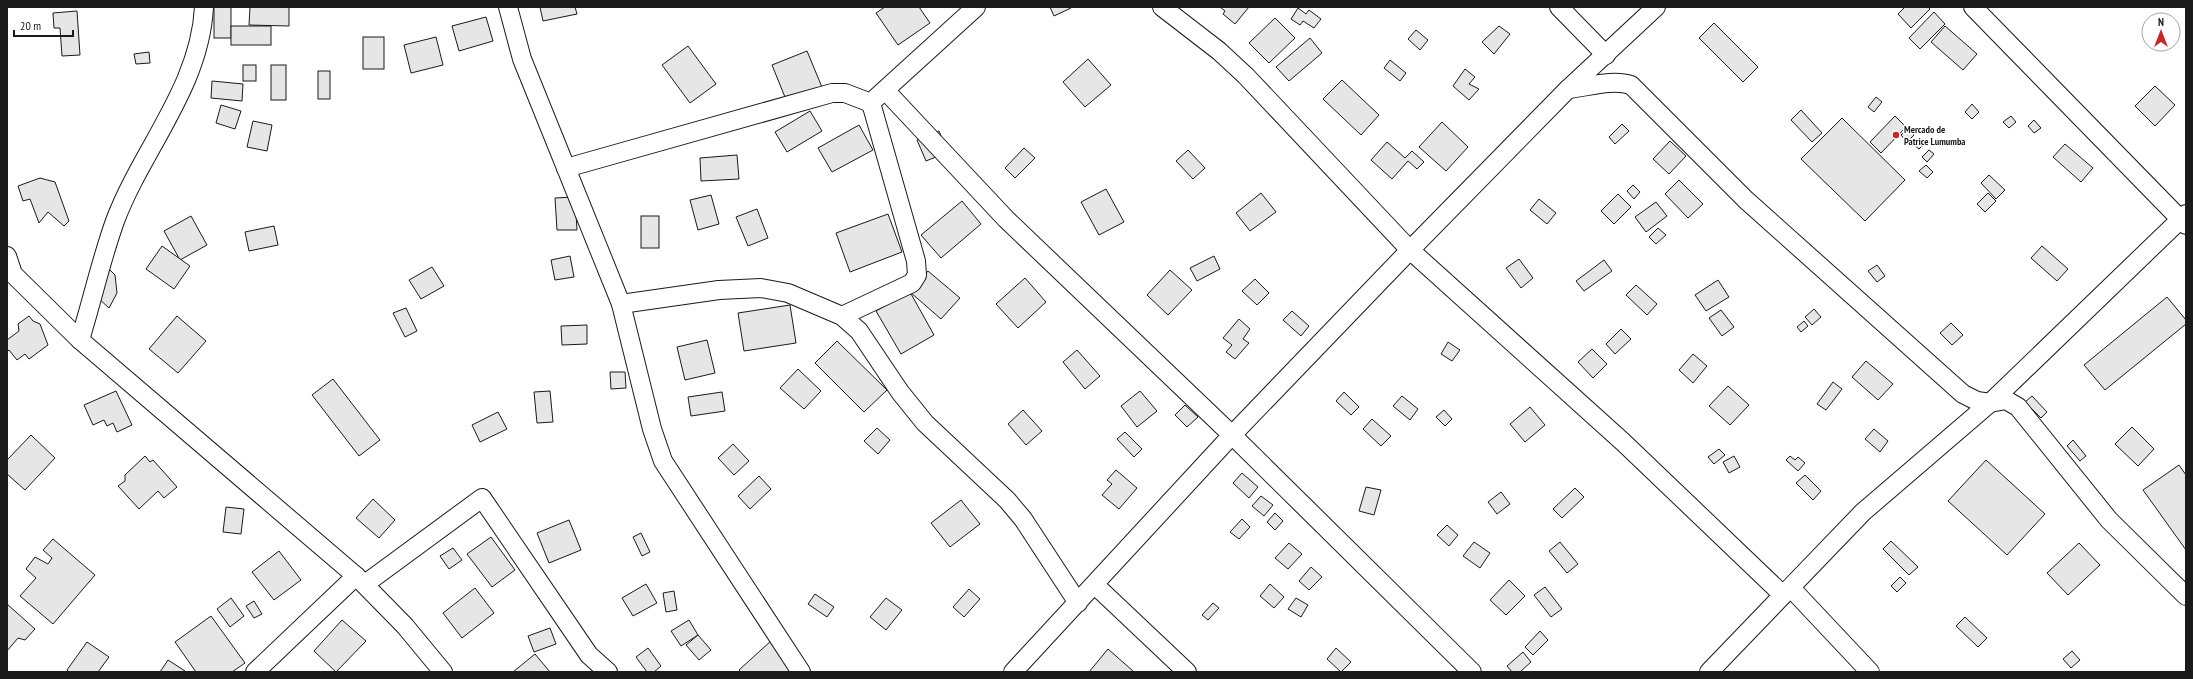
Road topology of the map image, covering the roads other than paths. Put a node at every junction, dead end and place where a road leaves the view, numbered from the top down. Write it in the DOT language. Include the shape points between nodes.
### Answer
graph roads {
  1 [pos="204,7"];
  2 [pos="508,7"];
  3 [pos="976,7"];
  4 [pos="1162,7"];
  5 [pos="1559,7"];
  6 [pos="1656,7"];
  7 [pos="1973,7"];
  8 [pos="1606,56"];
  9 [pos="1568,89"];
  10 [pos="885,90"];
  11 [pos="871,103"];
  12 [pos="566,168"];
  13 [pos="2184,220"];
  14 [pos="1410,250"];
  15 [pos="7,256"];
  16 [pos="10,276"];
  17 [pos="621,304"];
  18 [pos="842,316"];
  19 [pos="80,340"];
  20 [pos="1990,403"];
  21 [pos="1232,435"];
  22 [pos="360,580"];
  23 [pos="1095,585"];
  24 [pos="1787,592"];
  25 [pos="2186,596"];
  26 [pos="1078,603"];
  27 [pos="255,672"];
  28 [pos="443,672"];
  29 [pos="608,672"];
  30 [pos="801,672"];
  31 [pos="1012,672"];
  32 [pos="1187,672"];
  33 [pos="1472,672"];
  34 [pos="1709,672"];
  35 [pos="1870,672"];
  1 -- 19 [label="street" via="197,47 187,79 115,221"];
  2 -- 12 [label="street" via="522,59"];
  3 -- 10 [label="street"];
  4 -- 14 [label="street" via="1219,51 1246,76"];
  5 -- 8 [label="street"];
  6 -- 8 [label="street"];
  7 -- 13 [label="street"];
  8 -- 9 [label="street"];
  9 -- 14 [label="street"];
  9 -- 20 [label="street" via="1612,83 1630,85 1746,200 1963,394 1977,401"];
  10 -- 11 [label="street"];
  10 -- 21 [label="street" via="1006,219"];
  11 -- 12 [label="street" via="844,93 826,94"];
  11 -- 18 [label="street" via="916,261 917,275 912,283"];
  12 -- 17 [label="street"];
  13 -- 20 [label="street"];
  14 -- 21 [label="street"];
  14 -- 24 [label="street"];
  15 -- 16 [label="street"];
  16 -- 19 [label="street"];
  17 -- 18 [label="street" via="719,290 761,288 788,293"];
  17 -- 30 [label="street" via="652,429 663,461"];
  18 -- 26 [label="street" via="859,331 900,392 925,423 1007,500 1023,519"];
  19 -- 22 [label="street"];
  20 -- 24 [label="street" via="1863,512"];
  20 -- 25 [label="street" via="2006,400 2018,407 2109,520"];
  21 -- 23 [label="street"];
  21 -- 33 [label="street"];
  22 -- 27 [label="street"];
  22 -- 28 [label="street" via="405,626"];
  22 -- 29 [label="street" via="482,498 589,655"];
  23 -- 26 [label="street"];
  23 -- 32 [label="street"];
  24 -- 34 [label="street"];
  24 -- 35 [label="street"];
  26 -- 31 [label="street"];
}
